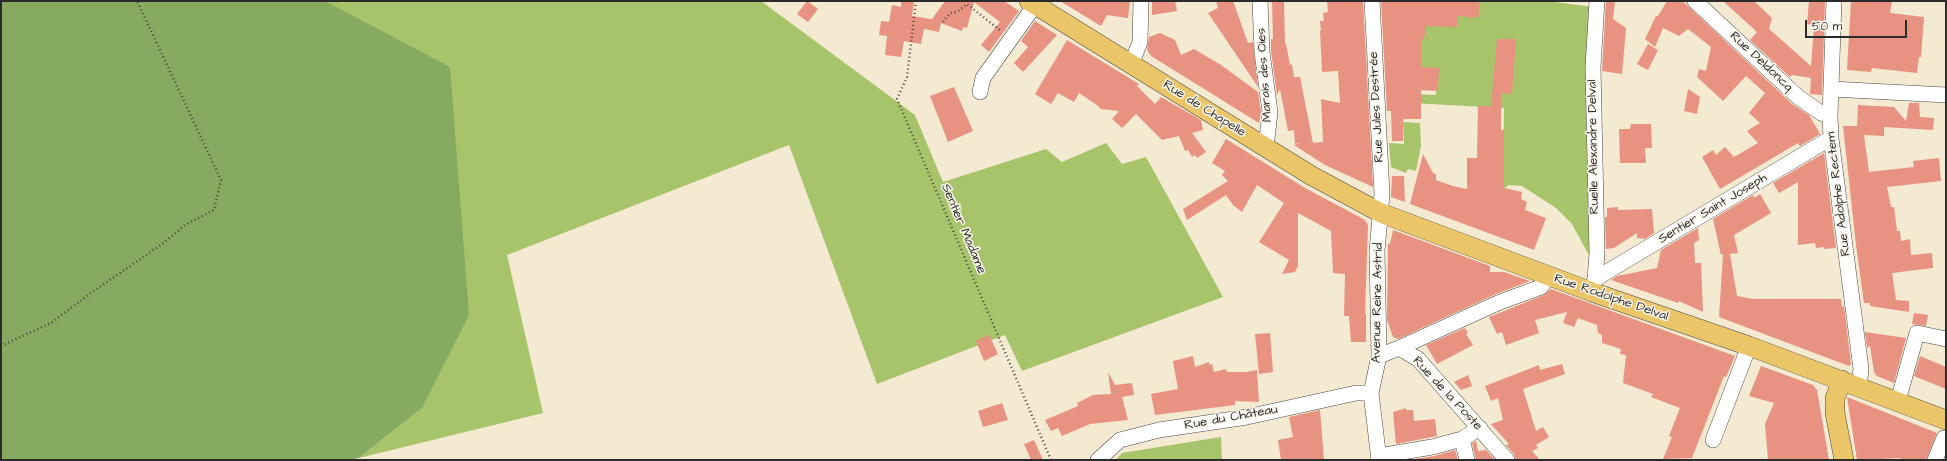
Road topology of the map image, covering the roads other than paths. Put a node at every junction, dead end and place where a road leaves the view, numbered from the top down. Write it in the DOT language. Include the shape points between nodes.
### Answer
graph roads {
  1 [pos="1141,1"];
  2 [pos="1260,1"];
  3 [pos="1372,1"];
  4 [pos="1596,1"];
  5 [pos="1695,1"];
  6 [pos="1834,1"];
  7 [pos="1032,3"];
  8 [pos="1131,65"];
  9 [pos="1831,89"];
  10 [pos="980,92"];
  11 [pos="1946,95"];
  12 [pos="1830,116"];
  13 [pos="1831,138"];
  14 [pos="1266,148"];
  15 [pos="1381,213"];
  16 [pos="1548,276"];
  17 [pos="1593,285"];
  18 [pos="1946,339"];
  19 [pos="1749,346"];
  20 [pos="1399,348"];
  21 [pos="1379,356"];
  22 [pos="1850,384"];
  23 [pos="1371,393"];
  24 [pos="1898,401"];
  25 [pos="1945,416"];
  26 [pos="1480,428"];
  27 [pos="1946,438"];
  28 [pos="1462,439"];
  29 [pos="1713,440"];
  30 [pos="1379,458"];
  31 [pos="1098,460"];
  32 [pos="1467,460"];
  33 [pos="1507,460"];
  34 [pos="1844,460"];
  35 [pos="1935,460"];
  1 -- 8 [label="street" via="1140,42"];
  2 -- 14 [label="street, Marais des Oies" via="1262,52 1270,112"];
  3 -- 15 [label="street, Rue Jules Destrée"];
  4 -- 17 [label="street, Ruelle Alexandre Delval" via="1593,67 1597,254"];
  5 -- 12 [label="street, Rue Deldoncq" via="1798,97 1821,113"];
  6 -- 9 [label="street, Rue Adolphe Rectem"];
  7 -- 8 [label="main road, Rue de Chapelle"];
  7 -- 10 [label="street" via="983,78"];
  8 -- 14 [label="main road, Rue de Chapelle"];
  9 -- 11 [label="street"];
  9 -- 12 [label="street, Rue Adolphe Rectem"];
  12 -- 13 [label="street, Rue Adolphe Rectem"];
  13 -- 17 [label="street, Sentier Saint Joseph"];
  13 -- 22 [label="street, Rue Adolphe Rectem" via="1861,369"];
  14 -- 15 [label="main road, Rue de Chapelle" via="1325,184"];
  15 -- 16 [label="main road, Rue Rodolphe Delval"];
  15 -- 21 [label="street, Avenue Reine Astrid" via="1378,251"];
  16 -- 17 [label="main road, Rue Rodolphe Delval"];
  16 -- 20 [label="street" via="1541,287 1517,294"];
  17 -- 19 [label="main road, Rue Rodolphe Delval"];
  18 -- 24 [label="street" via="1917,333"];
  19 -- 22 [label="main road, Rue Rodolphe Delval"];
  19 -- 29 [label="street"];
  20 -- 21 [label="street, Rue de la Poste"];
  20 -- 26 [label="street, Rue de la Poste" via="1418,359"];
  21 -- 23 [label="street, Avenue Reine Astrid"];
  22 -- 24 [label="main road, Rue Rodolphe Delval"];
  22 -- 34 [label="main road" via="1835,398 1835,413"];
  23 -- 30 [label="street, Avenue Reine Astrid"];
  23 -- 31 [label="street, Rue du Château" via="1356,393 1247,417 1159,430 1120,440"];
  24 -- 25 [label="main road, Rue Rodolphe Delval"];
  26 -- 28 [label="street"];
  26 -- 33 [label="street, Rue de la Poste"];
  27 -- 35 [label="street"];
  28 -- 30 [label="street"];
  28 -- 32 [label="street"];
}
